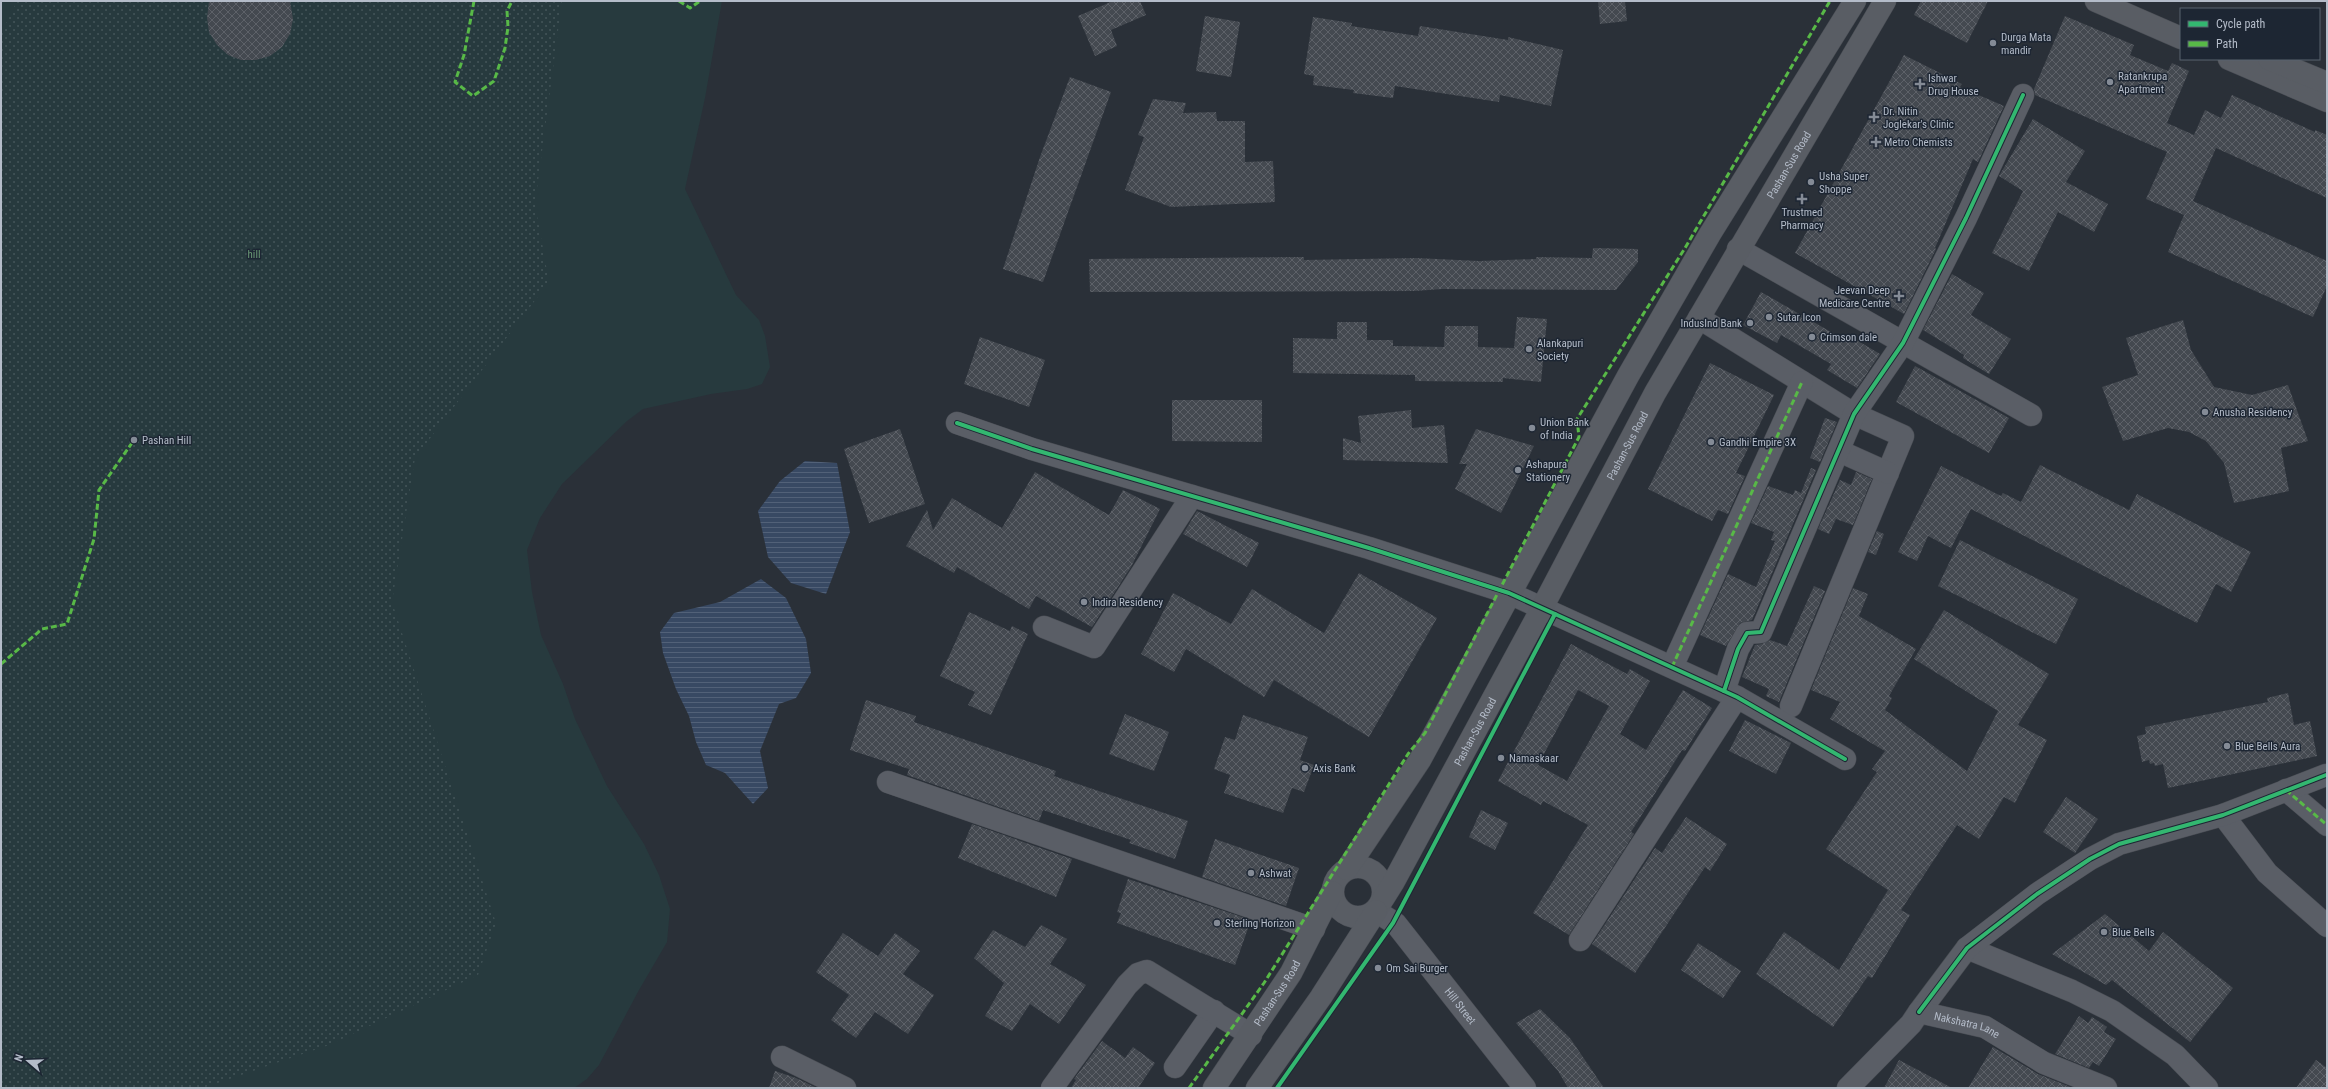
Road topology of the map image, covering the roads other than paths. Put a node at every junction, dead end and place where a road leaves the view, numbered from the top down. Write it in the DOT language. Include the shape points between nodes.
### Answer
graph roads {
  1 [pos="1855,1"];
  2 [pos="1885,1"];
  3 [pos="2096,1"];
  4 [pos="2134,1"];
  5 [pos="2180,22"];
  6 [pos="2180,38"];
  7 [pos="2232,60"];
  8 [pos="2271,60"];
  9 [pos="2325,91"];
  10 [pos="2023,95"];
  11 [pos="1738,250"];
  12 [pos="1698,318"];
  13 [pos="1903,343"];
  14 [pos="1802,382"];
  15 [pos="1854,414"];
  16 [pos="2031,415"];
  17 [pos="957,423"];
  18 [pos="1840,451"];
  19 [pos="1888,473"];
  20 [pos="1192,496"];
  21 [pos="1509,593"];
  22 [pos="1542,608"];
  23 [pos="1044,627"];
  24 [pos="1672,667"];
  25 [pos="1730,694"];
  26 [pos="1791,706"];
  27 [pos="1845,759"];
  28 [pos="2326,775"];
  29 [pos="888,782"];
  30 [pos="2286,790"];
  31 [pos="2223,815"];
  32 [pos="2327,825"];
  33 [pos="1347,869"];
  34 [pos="1332,892"];
  35 [pos="1379,905"];
  36 [pos="2327,926"];
  37 [pos="1314,929"];
  38 [pos="1580,940"];
  39 [pos="1967,948"];
  40 [pos="1214,1011"];
  41 [pos="1919,1012"];
  42 [pos="1251,1034"];
  43 [pos="782,1057"];
  44 [pos="1175,1067"];
  45 [pos="2198,1085"];
  46 [pos="845,1088"];
  47 [pos="1052,1088"];
  48 [pos="1214,1088"];
  49 [pos="1257,1088"];
  50 [pos="1525,1088"];
  51 [pos="1848,1088"];
  52 [pos="2106,1088"];
  1 -- 21 [label="main road" via="1703,247 1628,376"];
  2 -- 11 [label="main road, Pashan-Sus Road"];
  3 -- 6 [label="main road"];
  4 -- 5 [label="main road"];
  7 -- 9 [label="main road"];
  8 -- 9 [label="main road"];
  10 -- 13 [label="street" via="1966,218"];
  11 -- 12 [label="main road, Pashan-Sus Road"];
  11 -- 13 [label="street"];
  12 -- 14 [label="street"];
  12 -- 22 [label="main road, Pashan-Sus Road"];
  13 -- 15 [label="street"];
  13 -- 16 [label="street"];
  14 -- 15 [label="street"];
  14 -- 24 [label="street"];
  15 -- 18 [label="street"];
  15 -- 19 [label="street" via="1903,436"];
  17 -- 20 [label="street" via="1032,449"];
  18 -- 19 [label="street"];
  18 -- 25 [label="street" via="1761,632 1747,634 1738,649"];
  19 -- 26 [label="street"];
  20 -- 21 [label="street" via="1369,548"];
  20 -- 23 [label="street" via="1094,647"];
  21 -- 22 [label="street"];
  21 -- 33 [label="main road" via="1420,760"];
  22 -- 24 [label="street"];
  22 -- 35 [label="main road, Pashan-Sus Road"];
  24 -- 25 [label="street"];
  25 -- 27 [label="street"];
  25 -- 38 [label="street"];
  28 -- 30 [label="street"];
  29 -- 37 [label="street"];
  30 -- 31 [label="street"];
  30 -- 32 [label="street"];
  31 -- 36 [label="street" via="2267,873"];
  31 -- 39 [label="street" via="2120,844 2037,894"];
  33 -- 34 [label="main road" via="1336,878"];
  33 -- 35 [label="main road" via="1370,869 1378,877 1383,887"];
  34 -- 35 [label="main road" via="1335,904 1342,913 1354,918 1365,917"];
  34 -- 37 [label="main road, Pashan-Sus Road"];
  35 -- 49 [label="main road, Pashan-Sus Road" via="1321,996"];
  35 -- 50 [label="street, Hill Street"];
  37 -- 42 [label="main road, Pashan-Sus Road" via="1292,973"];
  39 -- 41 [label="street"];
  39 -- 45 [label="street" via="2072,991 2112,1011 2175,1055"];
  40 -- 42 [label="street"];
  40 -- 44 [label="street"];
  40 -- 47 [label="street" via="1158,976 1147,971 1138,974 1127,985"];
  41 -- 51 [label="street, Nakshatra Lane" via="1911,1024"];
  41 -- 52 [label="street, Nakshatra Lane" via="1985,1027 2044,1063"];
  42 -- 48 [label="main road, Pashan-Sus Road"];
  43 -- 46 [label="street"];
}
